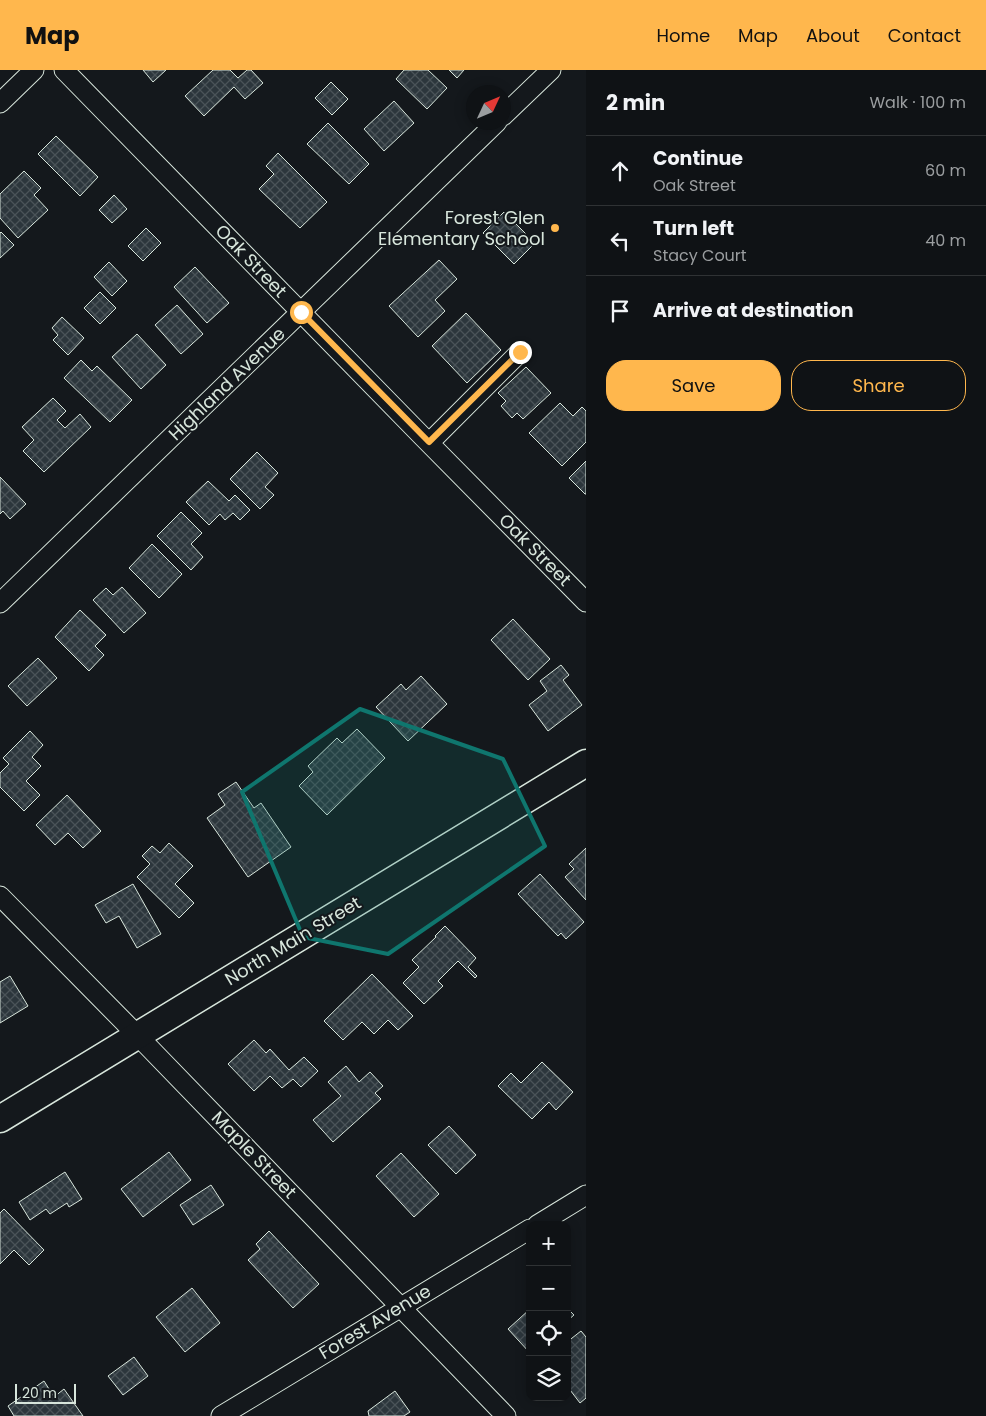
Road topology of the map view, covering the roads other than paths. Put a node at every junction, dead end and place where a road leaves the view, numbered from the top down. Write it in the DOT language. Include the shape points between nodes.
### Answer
graph roads {
  1 [pos="34,70"];
  2 [pos="64,70"];
  3 [pos="551,70"];
  4 [pos="0,103"];
  5 [pos="511,109"];
  6 [pos="489,130"];
  7 [pos="301,312"];
  8 [pos="520,352"];
  9 [pos="429,442"];
  10 [pos="586,602"];
  11 [pos="0,603"];
  12 [pos="586,763"];
  13 [pos="0,896"];
  14 [pos="137,1035"];
  15 [pos="0,1119"];
  16 [pos="586,1195"];
  17 [pos="544,1221"];
  18 [pos="526,1231"];
  19 [pos="401,1307"];
  20 [pos="221,1416"];
  21 [pos="506,1416"];
  1 -- 4 [label="street"];
  2 -- 7 [label="street, Oak Street"];
  3 -- 5 [label="street"];
  6 -- 7 [label="street, Highland Avenue"];
  7 -- 9 [label="street, Oak Street"];
  7 -- 11 [label="street, Highland Avenue"];
  8 -- 9 [label="street"];
  9 -- 10 [label="street, Oak Street"];
  12 -- 14 [label="street, North Main Street"];
  13 -- 14 [label="street, Maple Street"];
  14 -- 15 [label="street, North Main Street"];
  14 -- 19 [label="street, Maple Street"];
  16 -- 17 [label="street"];
  18 -- 19 [label="street, Forest Avenue"];
  19 -- 20 [label="street, Forest Avenue"];
  19 -- 21 [label="street, Maple Street"];
}
